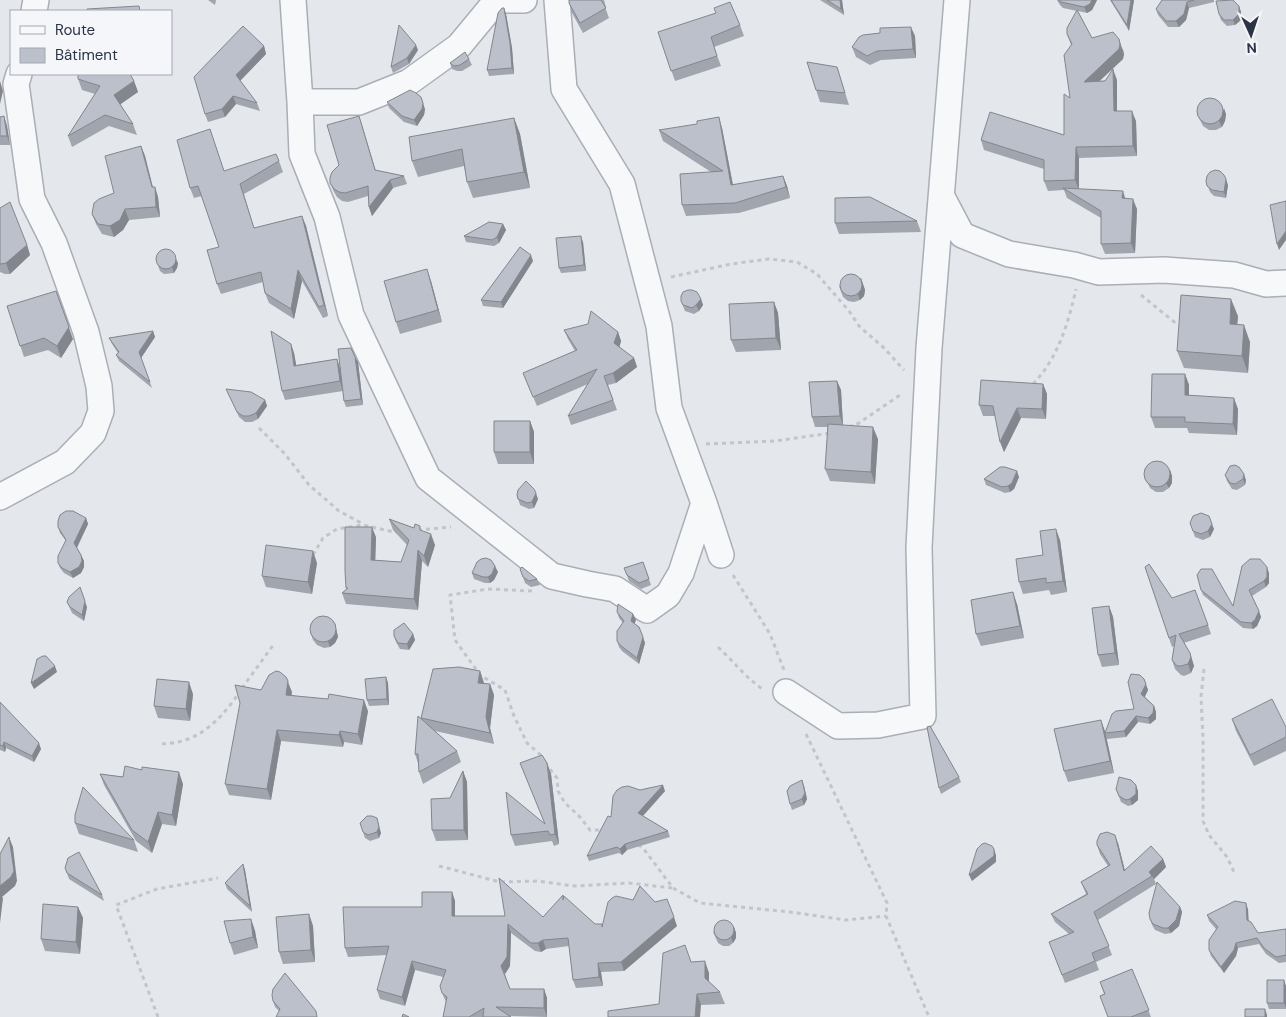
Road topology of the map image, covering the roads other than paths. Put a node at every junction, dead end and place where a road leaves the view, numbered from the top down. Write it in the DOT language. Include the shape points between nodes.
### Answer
graph roads {
  1 [pos="292,0"];
  2 [pos="524,0"];
  3 [pos="556,0"];
  4 [pos="957,0"];
  5 [pos="19,75"];
  6 [pos="300,102"];
  7 [pos="942,197"];
  8 [pos="1286,283"];
  9 [pos="0,497"];
  10 [pos="704,503"];
  11 [pos="721,555"];
  12 [pos="776,692"];
  1 -- 6 [label="street"];
  2 -- 6 [label="street" via="497,0 459,46 409,82 359,102"];
  3 -- 10 [label="street" via="564,89 622,184 659,326 669,408"];
  4 -- 7 [label="street"];
  5 -- 9 [label="street" via="16,84 32,199 54,243 86,332 102,411 93,433 65,462"];
  6 -- 10 [label="street" via="302,154 327,217 351,315 428,478 552,576 616,589 647,610 668,595 681,573"];
  7 -- 8 [label="street" via="962,235 1009,254 1099,272 1164,270 1234,274 1266,284"];
  7 -- 12 [label="street" via="920,378 918,548 923,716 878,725 838,726"];
  10 -- 11 [label="street"];
}
